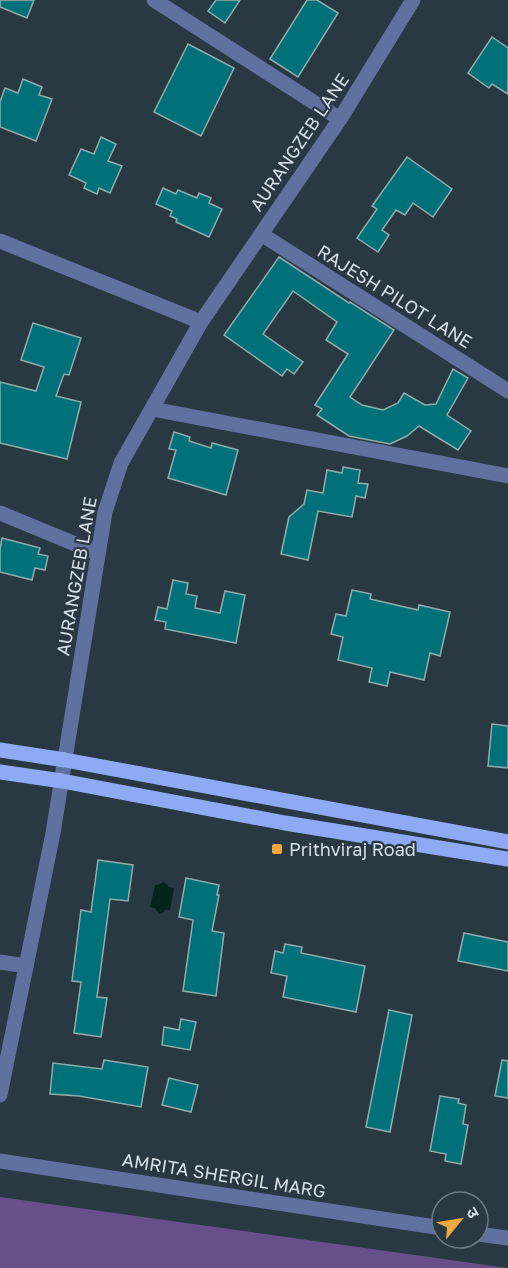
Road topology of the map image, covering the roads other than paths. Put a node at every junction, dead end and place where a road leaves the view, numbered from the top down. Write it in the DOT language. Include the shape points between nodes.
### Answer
graph roads {
  1 [pos="154,0"];
  2 [pos="413,0"];
  3 [pos="340,119"];
  4 [pos="261,234"];
  5 [pos="0,242"];
  6 [pos="201,322"];
  7 [pos="508,391"];
  8 [pos="152,409"];
  9 [pos="508,476"];
  10 [pos="0,513"];
  11 [pos="97,553"];
  12 [pos="0,750"];
  13 [pos="65,760"];
  14 [pos="0,772"];
  15 [pos="62,781"];
  16 [pos="508,843"];
  17 [pos="508,859"];
  18 [pos="0,962"];
  19 [pos="26,966"];
  20 [pos="0,1095"];
  21 [pos="0,1161"];
  22 [pos="430,1226"];
  23 [pos="490,1236"];
  24 [pos="508,1238"];
  1 -- 3 [label="street"];
  2 -- 3 [label="street, AURANGZEB LANE"];
  3 -- 4 [label="street, AURANGZEB LANE"];
  4 -- 6 [label="street, AURANGZEB LANE"];
  4 -- 7 [label="street, RAJESH PILOT LANE"];
  5 -- 6 [label="street"];
  6 -- 8 [label="street, AURANGZEB LANE"];
  8 -- 9 [label="street"];
  8 -- 11 [label="street, AURANGZEB LANE" via="121,462"];
  10 -- 11 [label="street"];
  11 -- 13 [label="street, AURANGZEB LANE"];
  12 -- 13 [label="main road"];
  13 -- 15 [label="street, AURANGZEB LANE"];
  13 -- 16 [label="main road"];
  14 -- 15 [label="main road"];
  15 -- 17 [label="main road"];
  15 -- 19 [label="street, AURANGZEB LANE"];
  18 -- 19 [label="street"];
  19 -- 20 [label="street, AURANGZEB LANE"];
  21 -- 22 [label="street, AMRITA SHERGIL MARG"];
  23 -- 24 [label="street"];
}
